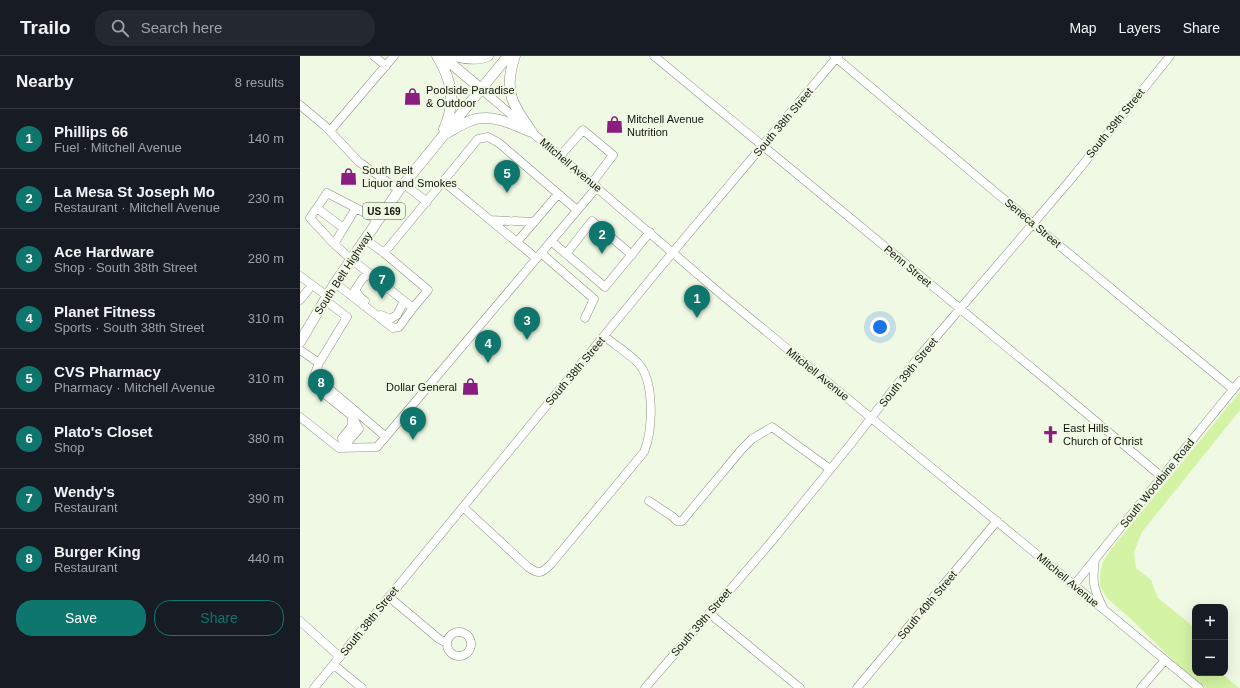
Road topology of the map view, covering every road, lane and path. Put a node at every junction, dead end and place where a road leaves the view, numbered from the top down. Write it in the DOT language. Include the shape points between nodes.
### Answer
graph roads {
  1 [pos="374,56"];
  2 [pos="394,56"];
  3 [pos="437,56"];
  4 [pos="442,56"];
  5 [pos="455,56"];
  6 [pos="488,56"];
  7 [pos="508,56"];
  8 [pos="515,56"];
  9 [pos="654,56"];
  10 [pos="1170,56"];
  11 [pos="836,57"];
  12 [pos="386,66"];
  13 [pos="480,88"];
  14 [pos="300,105"];
  15 [pos="330,131"];
  16 [pos="532,132"];
  17 [pos="441,136"];
  18 [pos="763,146"];
  19 [pos="560,156"];
  20 [pos="442,181"];
  21 [pos="594,185"];
  22 [pos="401,187"];
  23 [pos="558,194"];
  24 [pos="426,202"];
  25 [pos="317,208"];
  26 [pos="356,208"];
  27 [pos="577,210"];
  28 [pos="378,220"];
  29 [pos="490,220"];
  30 [pos="534,222"];
  31 [pos="1032,223"];
  32 [pos="343,228"];
  33 [pos="650,232"];
  34 [pos="365,239"];
  35 [pos="551,241"];
  36 [pos="517,242"];
  37 [pos="334,244"];
  38 [pos="673,252"];
  39 [pos="384,253"];
  40 [pos="566,254"];
  41 [pos="632,254"];
  42 [pos="538,256"];
  43 [pos="351,260"];
  44 [pos="370,274"];
  45 [pos="300,276"];
  46 [pos="335,283"];
  47 [pos="312,285"];
  48 [pos="326,298"];
  49 [pos="300,300"];
  50 [pos="404,301"];
  51 [pos="413,308"];
  52 [pos="959,309"];
  53 [pos="585,318"];
  54 [pos="604,336"];
  55 [pos="300,342"];
  56 [pos="300,350"];
  57 [pos="319,363"];
  58 [pos="320,381"];
  59 [pos="1240,381"];
  60 [pos="1233,389"];
  61 [pos="300,417"];
  62 [pos="871,418"];
  63 [pos="386,436"];
  64 [pos="341,446"];
  65 [pos="830,469"];
  66 [pos="1162,477"];
  67 [pos="649,501"];
  68 [pos="463,506"];
  69 [pos="997,521"];
  70 [pos="1095,559"];
  71 [pos="1074,585"];
  72 [pos="389,597"];
  73 [pos="1105,610"];
  74 [pos="709,613"];
  75 [pos="300,621"];
  76 [pos="447,643"];
  77 [pos="340,657"];
  78 [pos="1164,660"];
  79 [pos="334,664"];
  80 [pos="314,688"];
  81 [pos="362,688"];
  82 [pos="645,688"];
  83 [pos="800,688"];
  84 [pos="857,688"];
  85 [pos="1141,688"];
  86 [pos="1199,688"];
  1 -- 12 [label="street"];
  2 -- 12 [label="street"];
  3 -- 17 [label="main road" via="450,83 452,97 451,110"];
  4 -- 13 [label="main road, Mitchell Avenue"];
  5 -- 6 [label="main road"];
  7 -- 13 [label="main road, South Belt Highway / US 169"];
  8 -- 16 [label="main road" via="509,83 512,102"];
  9 -- 18 [label="street, Penn Street"];
  10 -- 31 [label="street, South 39th Street" via="1072,178"];
  11 -- 18 [label="street, South 38th Street"];
  11 -- 31 [label="street, Seneca Street"];
  12 -- 15 [label="street"];
  13 -- 16 [label="street, Mitchell Avenue"];
  13 -- 17 [label="main road, South Belt Highway / US 169"];
  14 -- 15 [label="street"];
  15 -- 22 [label="street" via="359,162"];
  16 -- 17 [label="main road" via="500,120 484,118 471,120"];
  16 -- 19 [label="street, Mitchell Avenue"];
  17 -- 22 [label="main road, South Belt Highway / US 169"];
  18 -- 38 [label="street, South 38th Street"];
  18 -- 52 [label="street, Penn Street"];
  19 -- 21 [label="street, Mitchell Avenue"];
  19 -- 21 [label="street" via="583,130 614,154"];
  20 -- 23 [label="street" via="478,139 488,137 499,143"];
  20 -- 24 [label="street"];
  20 -- 29 [label="street"];
  21 -- 27 [label="street"];
  21 -- 33 [label="street, Mitchell Avenue"];
  22 -- 24 [label="street"];
  22 -- 28 [label="main road, South Belt Highway / US 169"];
  23 -- 27 [label="street"];
  23 -- 30 [label="street"];
  24 -- 39 [label="street"];
  25 -- 26 [label="street" via="327,193"];
  25 -- 32 [label="street"];
  25 -- 37 [label="street" via="310,218"];
  26 -- 28 [label="street"];
  26 -- 32 [label="street"];
  27 -- 35 [label="street"];
  28 -- 34 [label="main road, South Belt Highway / US 169"];
  29 -- 30 [label="street"];
  29 -- 36 [label="street"];
  30 -- 36 [label="street"];
  31 -- 52 [label="street, South 39th Street"];
  31 -- 60 [label="street, Seneca Street"];
  32 -- 37 [label="street"];
  33 -- 38 [label="street, Mitchell Avenue"];
  33 -- 41 [label="street"];
  34 -- 39 [label="street"];
  34 -- 43 [label="main road, South Belt Highway / US 169"];
  35 -- 40 [label="street"];
  35 -- 42 [label="street"];
  36 -- 42 [label="street"];
  37 -- 43 [label="street"];
  38 -- 54 [label="street, South 38th Street"];
  38 -- 62 [label="street, Mitchell Avenue" via="722,296"];
  39 -- 51 [label="street" via="428,290"];
  40 -- 41 [label="street" via="605,287"];
  40 -- 41 [label="street" via="592,221"];
  42 -- 53 [label="street" via="594,299"];
  42 -- 63 [label="street"];
  43 -- 44 [label="street"];
  43 -- 46 [label="main road, South Belt Highway / US 169"];
  44 -- 50 [label="street"];
  44 -- 50 [label="street" via="363,278 355,290 382,316 390,319 397,315"];
  45 -- 47 [label="street"];
  46 -- 48 [label="main road, South Belt Highway / US 169"];
  46 -- 51 [label="street" via="393,328 399,327"];
  47 -- 48 [label="street"];
  47 -- 49 [label="street"];
  48 -- 55 [label="main road, South Belt Highway / US 169"];
  48 -- 57 [label="street" via="347,317"];
  50 -- 51 [label="street"];
  52 -- 62 [label="street, South 39th Street"];
  52 -- 66 [label="street, Penn Street"];
  54 -- 68 [label="street, South 38th Street"];
  54 -- 68 [label="street" via="639,364 647,381 651,403 648,442 644,452 551,564 539,573 528,567"];
  56 -- 57 [label="street"];
  57 -- 58 [label="street" via="314,376"];
  58 -- 63 [label="street"];
  58 -- 64 [label="street" via="322,392 352,416 359,429"];
  59 -- 60 [label="street, South Woodbine Road"];
  60 -- 66 [label="street, South Woodbine Road"];
  61 -- 64 [label="street"];
  62 -- 65 [label="street, South 39th Street"];
  62 -- 69 [label="street, Mitchell Avenue"];
  63 -- 64 [label="street" via="376,447"];
  65 -- 67 [label="street" via="772,427 752,439 742,449 682,521 677,521"];
  65 -- 74 [label="street, South 39th Street"];
  66 -- 70 [label="street, South Woodbine Road"];
  68 -- 72 [label="street, South 38th Street"];
  69 -- 71 [label="street, Mitchell Avenue"];
  69 -- 84 [label="street, South 40th Street"];
  70 -- 71 [label="street, South Woodbine Road"];
  70 -- 73 [label="street" via="1093,583"];
  71 -- 73 [label="street, Mitchell Avenue"];
  72 -- 76 [label="street"];
  72 -- 77 [label="street, South 38th Street"];
  73 -- 78 [label="street, Mitchell Avenue"];
  74 -- 82 [label="street, South 39th Street"];
  74 -- 83 [label="street"];
  75 -- 77 [label="street"];
  77 -- 79 [label="street, South 38th Street"];
  78 -- 85 [label="street"];
  78 -- 86 [label="street, Mitchell Avenue"];
  79 -- 80 [label="street, South 38th Street"];
  79 -- 81 [label="street"];
}
